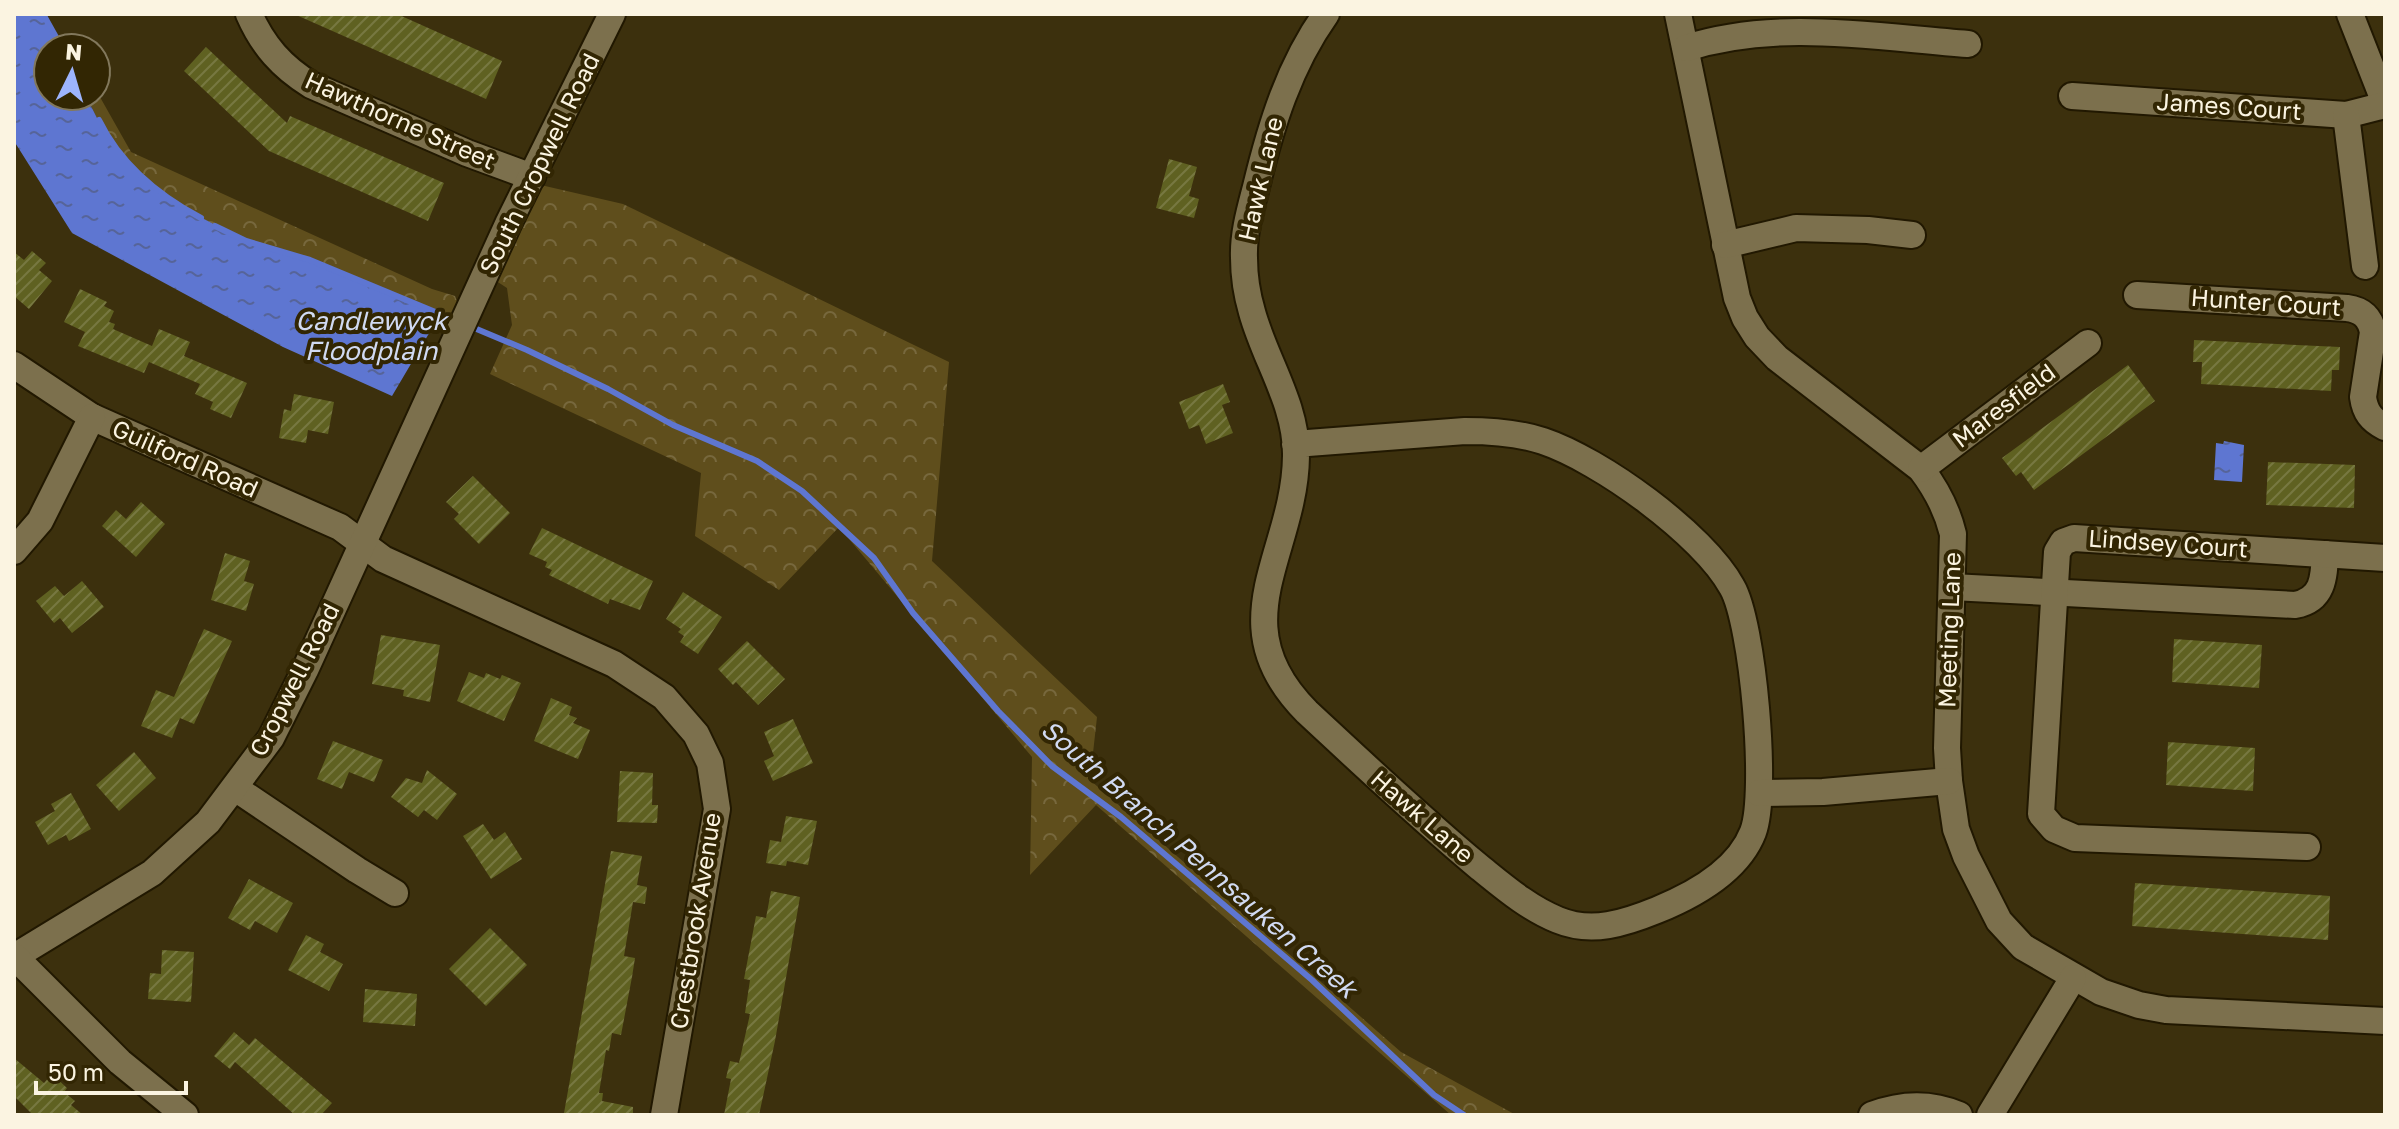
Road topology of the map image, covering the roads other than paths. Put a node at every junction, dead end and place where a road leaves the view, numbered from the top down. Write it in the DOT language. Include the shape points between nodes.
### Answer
graph roads {
  1 [pos="249,14"];
  2 [pos="612,14"];
  3 [pos="1326,14"];
  4 [pos="1678,14"];
  5 [pos="2350,14"];
  6 [pos="1968,44"];
  7 [pos="1686,48"];
  8 [pos="2072,96"];
  9 [pos="2385,104"];
  10 [pos="2346,115"];
  11 [pos="532,177"];
  12 [pos="1912,235"];
  13 [pos="1725,245"];
  14 [pos="2365,266"];
  15 [pos="2137,295"];
  16 [pos="467,314"];
  17 [pos="2088,343"];
  18 [pos="14,365"];
  19 [pos="92,417"];
  20 [pos="2385,427"];
  21 [pos="1295,444"];
  22 [pos="1921,469"];
  23 [pos="362,543"];
  24 [pos="14,551"];
  25 [pos="2325,554"];
  26 [pos="2385,558"];
  27 [pos="1952,587"];
  28 [pos="2054,591"];
  29 [pos="1949,781"];
  30 [pos="235,788"];
  31 [pos="1759,793"];
  32 [pos="2307,847"];
  33 [pos="395,893"];
  34 [pos="15,957"];
  35 [pos="2073,978"];
  36 [pos="2385,1021"];
  37 [pos="185,1115"];
  38 [pos="664,1115"];
  39 [pos="1872,1115"];
  40 [pos="1959,1115"];
  41 [pos="1990,1115"];
  1 -- 11 [label="street, Hawthorne Street" via="273,56 311,85"];
  2 -- 11 [label="street, South Cropwell Road"];
  3 -- 21 [label="street, Hawk Lane" via="1298,60 1277,112 1248,218 1243,258 1252,313 1289,409"];
  4 -- 7 [label="street, Meeting Lane"];
  5 -- 9 [label="street"];
  6 -- 7 [label="street" via="1767,31"];
  7 -- 13 [label="street, Meeting Lane"];
  8 -- 10 [label="street, James Court"];
  9 -- 10 [label="street, James Court"];
  10 -- 14 [label="street, Hunter Court"];
  11 -- 16 [label="street, South Cropwell Road"];
  12 -- 13 [label="street" via="1796,228"];
  13 -- 22 [label="street, Meeting Lane" via="1737,298 1757,337"];
  15 -- 20 [label="street, Hunter Court" via="2362,312 2373,332 2365,407"];
  16 -- 23 [label="street, Cropwell Road"];
  17 -- 22 [label="street, Maresfield"];
  18 -- 19 [label="street, Guilford Road"];
  19 -- 23 [label="street, Guilford Road" via="340,527"];
  19 -- 24 [label="street" via="40,521"];
  21 -- 31 [label="street, Hawk Lane" via="1491,431 1542,440 1609,473 1689,535 1734,589 1749,646"];
  21 -- 31 [label="street, Hawk Lane" via="1294,479 1265,604 1264,628 1277,676 1290,695 1402,802 1516,896 1559,921 1582,927 1627,922 1660,909 1701,888 1737,858 1753,832"];
  22 -- 27 [label="street, Meeting Lane" via="1948,513"];
  23 -- 30 [label="street, Cropwell Road" via="271,738"];
  23 -- 38 [label="street, Crestbrook Avenue" via="383,559 614,664 664,697 696,734 710,763 717,809"];
  25 -- 26 [label="street, Lindsey Court"];
  25 -- 28 [label="street" via="2320,590 2295,605"];
  25 -- 28 [label="street, Lindsey Court" via="2069,539 2057,550"];
  27 -- 28 [label="street"];
  27 -- 29 [label="street, Meeting Lane"];
  28 -- 32 [label="street, Lindsey Court" via="2041,814 2054,829 2075,838"];
  29 -- 31 [label="street"];
  29 -- 35 [label="street, Meeting Lane" via="1956,829 1999,921 2023,947"];
  30 -- 33 [label="street"];
  30 -- 34 [label="street, Cropwell Road" via="160,867"];
  34 -- 37 [label="street" via="120,1062"];
  35 -- 36 [label="street, Meeting Lane" via="2113,997 2166,1010"];
  35 -- 41 [label="street"];
  39 -- 40 [label="street" via="1911,1106"];
}
